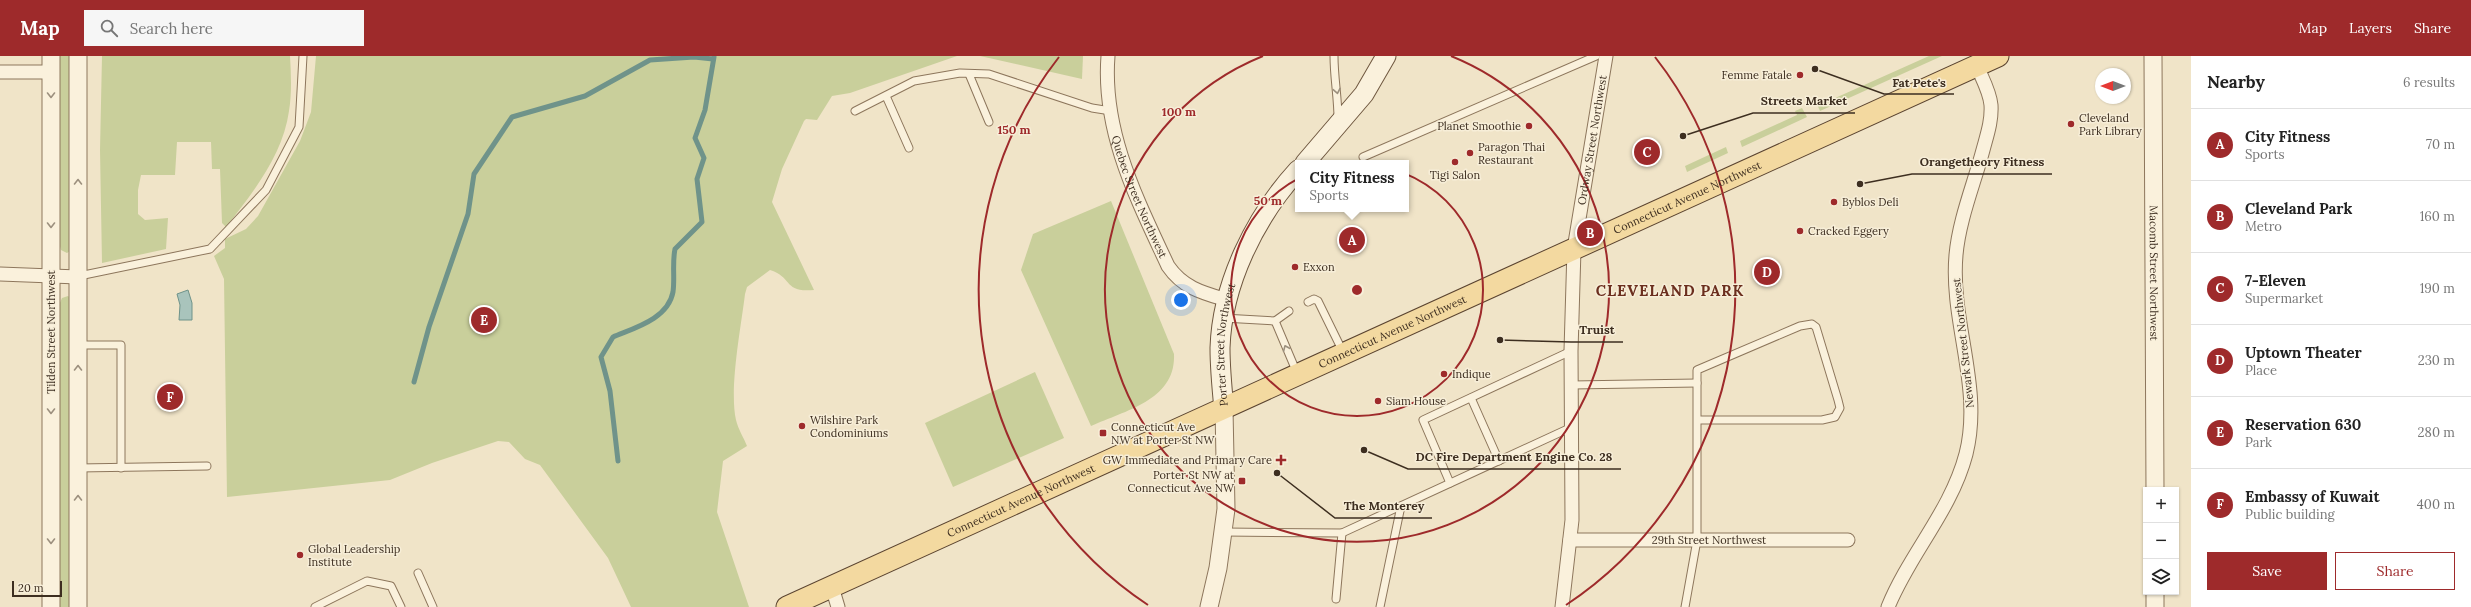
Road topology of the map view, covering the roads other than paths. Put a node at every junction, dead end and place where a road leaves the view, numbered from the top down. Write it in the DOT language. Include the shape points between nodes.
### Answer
graph roads {
  1 [pos="78,56"];
  2 [pos="303,56"];
  3 [pos="1108,56"];
  4 [pos="1334,56"];
  5 [pos="1386,56"];
  6 [pos="1596,56"];
  7 [pos="1606,56"];
  8 [pos="1998,56"];
  9 [pos="2153,56"];
  10 [pos="51,64"];
  11 [pos="1977,66"];
  12 [pos="0,72"];
  13 [pos="968,74"];
  14 [pos="886,96"];
  15 [pos="1111,111"];
  16 [pos="855,112"];
  17 [pos="989,122"];
  18 [pos="1338,126"];
  19 [pos="909,148"];
  20 [pos="1363,156"];
  21 [pos="1308,160"];
  22 [pos="1295,174"];
  23 [pos="1574,249"];
  24 [pos="0,274"];
  25 [pos="51,275"];
  26 [pos="78,277"];
  27 [pos="1308,302"];
  28 [pos="1225,309"];
  29 [pos="1289,311"];
  30 [pos="1275,320"];
  31 [pos="78,345"];
  32 [pos="1571,351"];
  33 [pos="1344,354"];
  34 [pos="1297,375"];
  35 [pos="1697,383"];
  36 [pos="1572,385"];
  37 [pos="1471,398"];
  38 [pos="1224,409"];
  39 [pos="1697,420"];
  40 [pos="1572,427"];
  41 [pos="1499,461"];
  42 [pos="207,466"];
  43 [pos="78,468"];
  44 [pos="120,468"];
  45 [pos="1450,483"];
  46 [pos="2155,487"];
  47 [pos="1401,506"];
  48 [pos="1224,532"];
  49 [pos="1342,534"];
  50 [pos="1570,540"];
  51 [pos="1697,540"];
  52 [pos="1848,540"];
  53 [pos="418,573"];
  54 [pos="832,587"];
  55 [pos="2155,595"];
  56 [pos="1336,599"];
  57 [pos="51,607"];
  58 [pos="78,607"];
  59 [pos="315,607"];
  60 [pos="401,607"];
  61 [pos="433,607"];
  62 [pos="787,607"];
  63 [pos="838,607"];
  64 [pos="1209,607"];
  65 [pos="1380,607"];
  66 [pos="1562,607"];
  67 [pos="1685,607"];
  68 [pos="1888,607"];
  69 [pos="2155,607"];
  26 -- 1 [label="street, one-way"];
  2 -- 26 [label="lane" via="299,127 266,190 210,249"];
  3 -- 15 [label="street, Quebec Street Northwest"];
  4 -- 18 [label="lane, one-way"];
  5 -- 18 [label="main road" via="1364,94"];
  6 -- 20 [label="lane"];
  7 -- 23 [label="street, Ordway Street Northwest"];
  8 -- 11 [label="main road, Connecticut Avenue Northwest"];
  9 -- 46 [label="street, Macomb Street Northwest"];
  10 -- 12 [label="street"];
  10 -- 25 [label="street, Tilden Street Northwest, one-way"];
  11 -- 23 [label="main road, Connecticut Avenue Northwest"];
  11 -- 68 [label="street, Newark Street Northwest" via="1988,94 1991,115 1960,230 1956,268 1970,389 1969,438 1961,470 1948,502"];
  13 -- 14 [label="lane" via="914,81"];
  13 -- 15 [label="lane" via="989,74 1092,108"];
  13 -- 17 [label="lane"];
  14 -- 16 [label="lane"];
  14 -- 19 [label="lane"];
  15 -- 28 [label="street, Quebec Street Northwest" via="1124,168 1168,266 1174,275 1190,288"];
  18 -- 21 [label="main road"];
  22 -- 28 [label="main road, Porter Street Northwest" via="1272,204 1248,245"];
  23 -- 32 [label="street, Ordway Street Northwest"];
  23 -- 33 [label="main road, Connecticut Avenue Northwest"];
  24 -- 25 [label="street"];
  25 -- 26 [label="street"];
  25 -- 57 [label="street, Tilden Street Northwest, one-way"];
  26 -- 31 [label="street"];
  27 -- 33 [label="lane" via="1314,299 1318,301"];
  28 -- 30 [label="lane"];
  28 -- 38 [label="main road, Porter Street Northwest" via="1220,348"];
  29 -- 30 [label="lane"];
  34 -- 30 [label="lane, one-way"];
  43 -- 31 [label="street, one-way"];
  31 -- 44 [label="lane" via="121,345"];
  32 -- 36 [label="street, Ordway Street Northwest"];
  32 -- 37 [label="lane"];
  33 -- 34 [label="main road, Connecticut Avenue Northwest"];
  34 -- 38 [label="main road, Connecticut Avenue Northwest"];
  35 -- 36 [label="lane"];
  35 -- 39 [label="lane"];
  35 -- 39 [label="lane" via="1697,370 1800,326 1812,324 1820,335 1840,408 1835,417 1822,420"];
  36 -- 40 [label="street, Ordway Street Northwest"];
  37 -- 41 [label="lane"];
  37 -- 45 [label="lane" via="1423,420"];
  38 -- 48 [label="street, Porter Street Northwest" via="1227,480"];
  38 -- 54 [label="main road, Connecticut Avenue Northwest"];
  39 -- 51 [label="lane"];
  40 -- 41 [label="lane"];
  40 -- 50 [label="street, Ordway Street Northwest"];
  41 -- 45 [label="lane"];
  42 -- 44 [label="lane"];
  43 -- 44 [label="lane"];
  58 -- 43 [label="street, one-way"];
  45 -- 47 [label="lane"];
  47 -- 49 [label="lane"];
  47 -- 65 [label="lane"];
  48 -- 49 [label="lane"];
  48 -- 64 [label="street, Porter Street Northwest"];
  49 -- 56 [label="lane"];
  50 -- 51 [label="street, 29th Street Northwest"];
  50 -- 66 [label="street, Ordway Street Northwest"];
  51 -- 52 [label="street, 29th Street Northwest"];
  51 -- 67 [label="lane"];
  53 -- 61 [label="lane"];
  54 -- 62 [label="main road, Connecticut Avenue Northwest"];
  54 -- 63 [label="street"];
  55 -- 69 [label="street"];
  59 -- 60 [label="lane" via="368,581 391,586"];
}
